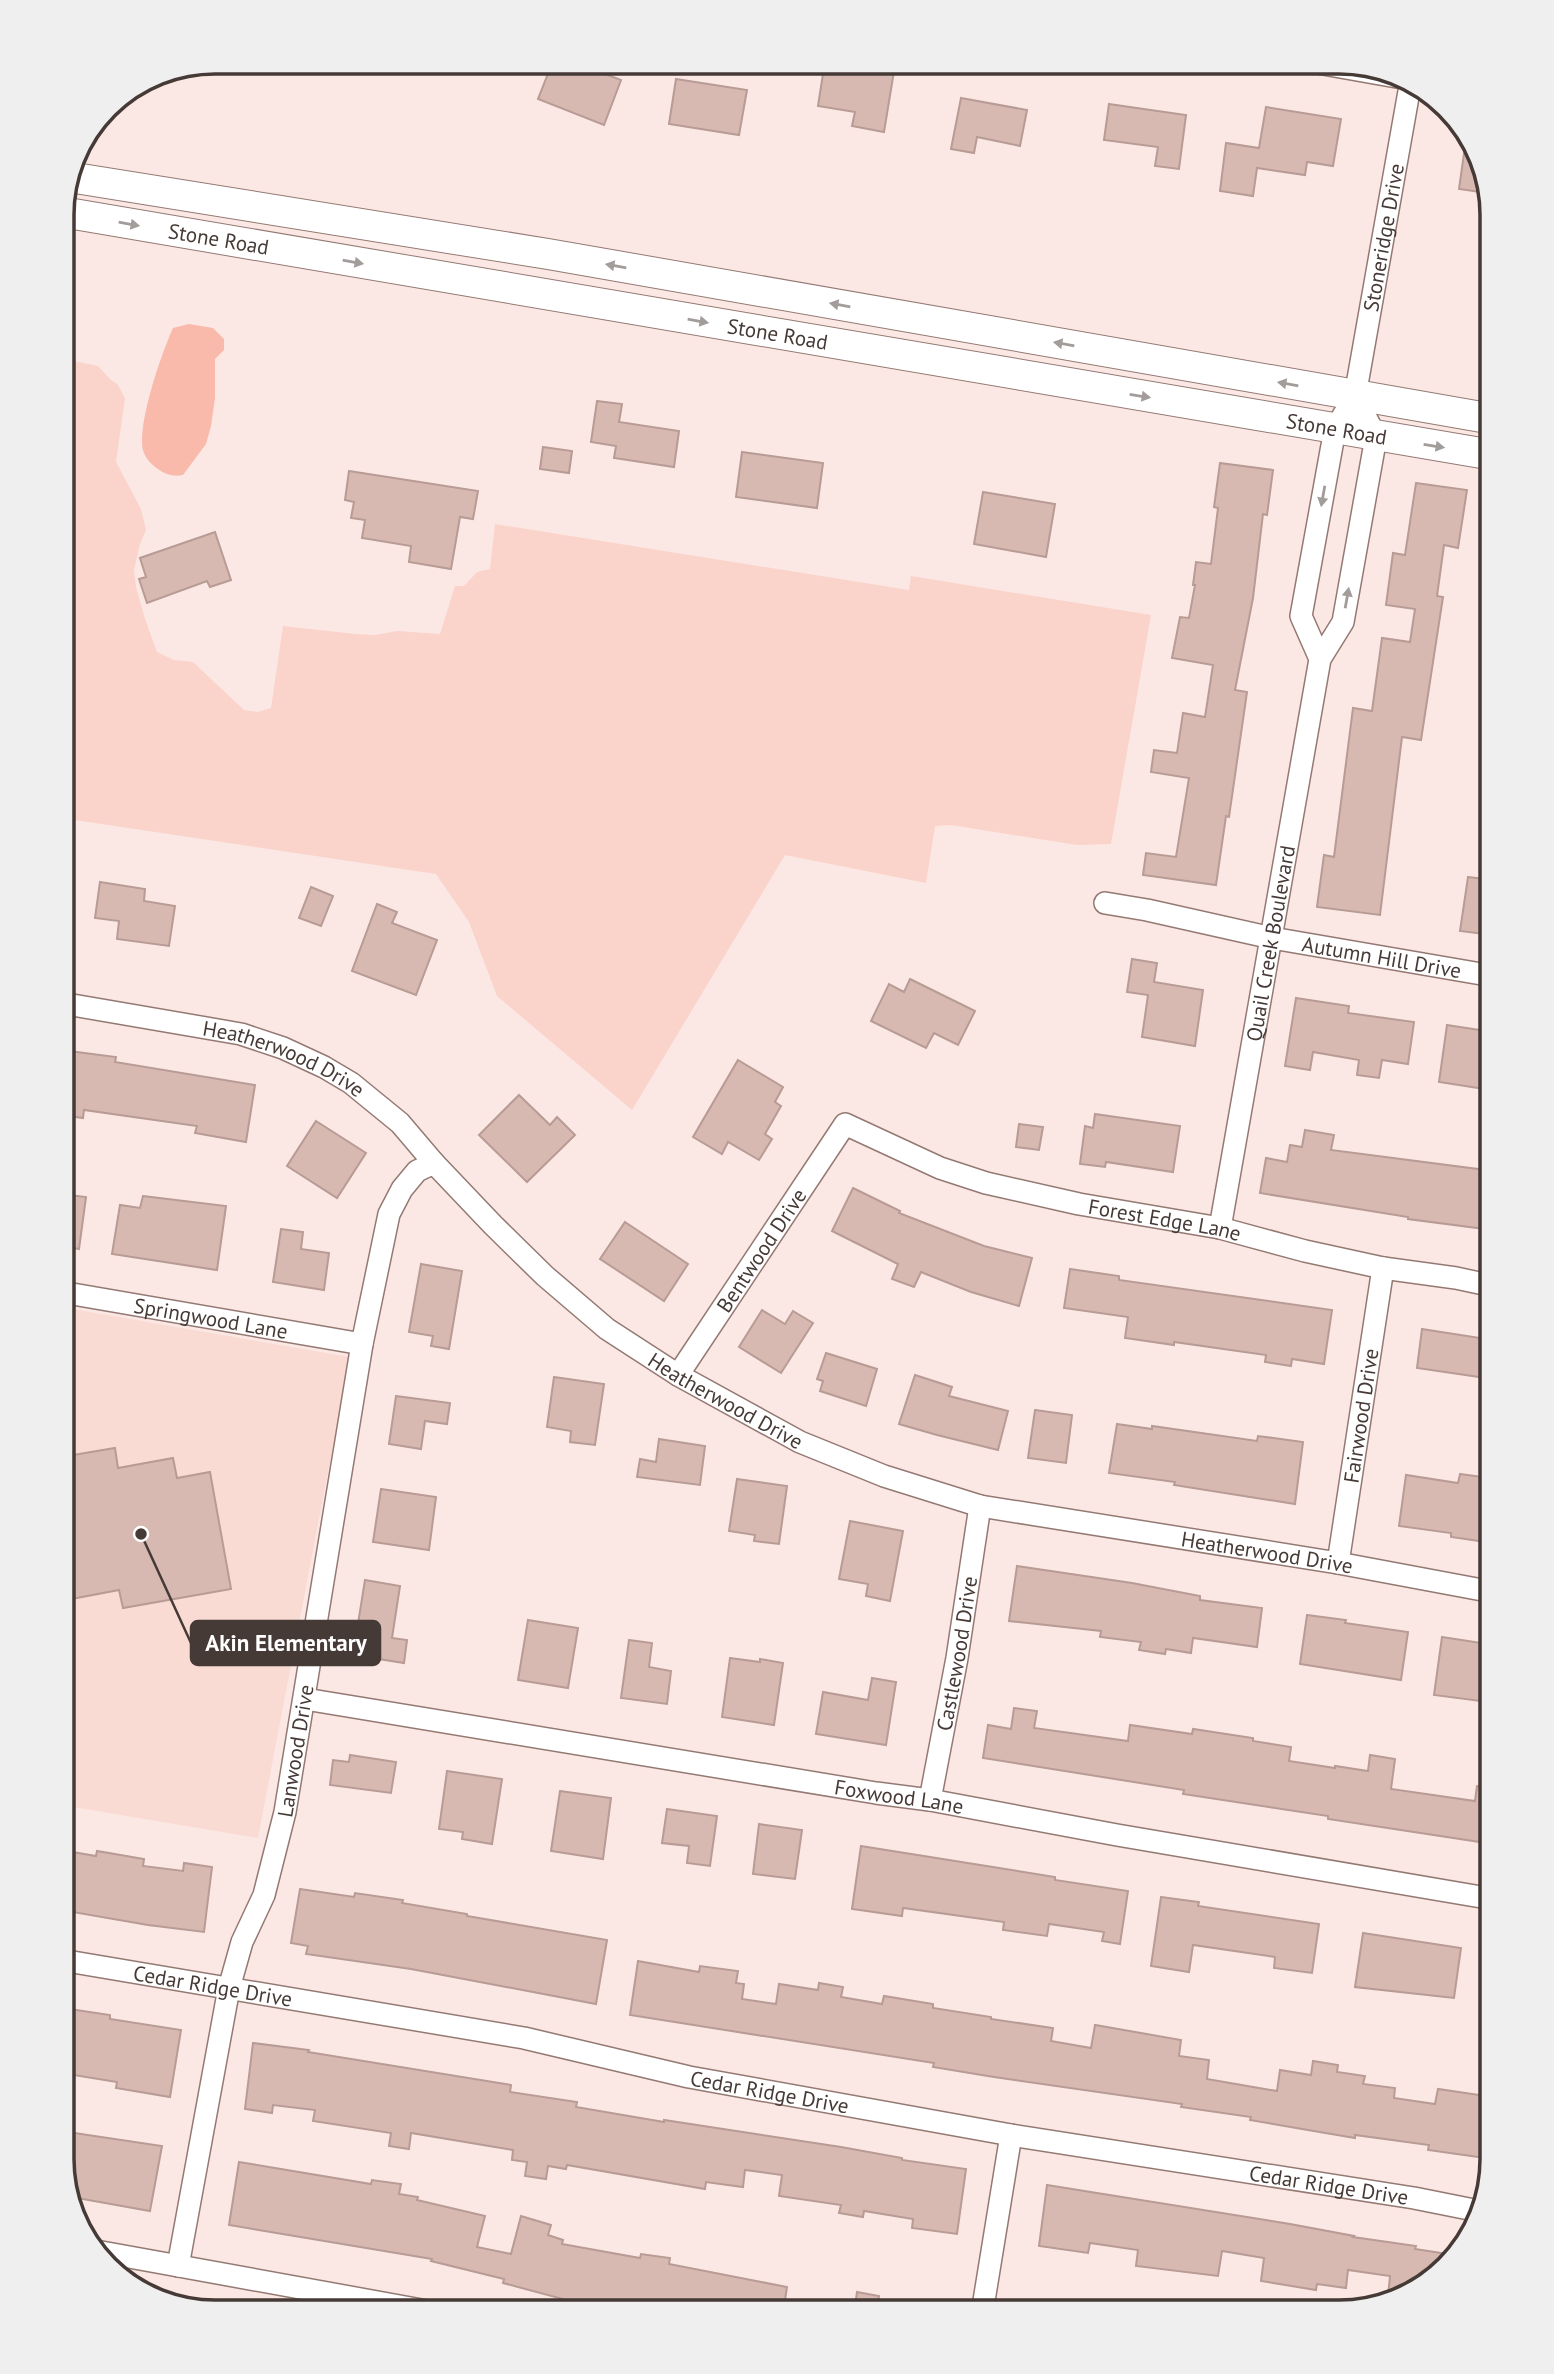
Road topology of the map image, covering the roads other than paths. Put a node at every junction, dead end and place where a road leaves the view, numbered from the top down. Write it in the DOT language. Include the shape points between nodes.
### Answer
graph roads {
  1 [pos="1408,91"];
  2 [pos="78,178"];
  3 [pos="181,195"];
  4 [pos="74,214"];
  5 [pos="175,231"];
  6 [pos="959,326"];
  7 [pos="953,365"];
  8 [pos="1355,396"];
  9 [pos="1480,417"];
  10 [pos="1335,429"];
  11 [pos="1376,437"];
  12 [pos="1480,453"];
  13 [pos="1320,659"];
  14 [pos="1105,903"];
  15 [pos="1272,938"];
  16 [pos="1480,974"];
  17 [pos="74,1005"];
  18 [pos="845,1124"];
  19 [pos="434,1163"];
  20 [pos="1220,1228"];
  21 [pos="1383,1268"];
  22 [pos="1480,1283"];
  23 [pos="74,1294"];
  24 [pos="362,1344"];
  25 [pos="678,1374"];
  26 [pos="980,1506"];
  27 [pos="1338,1563"];
  28 [pos="1480,1590"];
  29 [pos="305,1699"];
  30 [pos="930,1800"];
  31 [pos="1480,1897"];
  32 [pos="74,1962"];
  33 [pos="229,1988"];
  34 [pos="1011,2135"];
  35 [pos="1472,2210"];
  36 [pos="110,2254"];
  37 [pos="178,2266"];
  38 [pos="370,2300"];
  39 [pos="984,2300"];
  1 -- 8 [label="street, Stoneridge Drive"];
  2 -- 3 [label="main road, Stone Road"];
  3 -- 5 [label="main road"];
  6 -- 3 [label="main road, Stone Road, one-way"];
  4 -- 5 [label="main road, Stone Road, one-way"];
  5 -- 7 [label="main road, Stone Road, one-way"];
  6 -- 7 [label="main road"];
  8 -- 6 [label="main road, Stone Road, one-way"];
  7 -- 10 [label="main road, Stone Road, one-way"];
  8 -- 9 [label="main road, Stone Road"];
  8 -- 10 [label="street"];
  8 -- 11 [label="street"];
  10 -- 11 [label="main road, Stone Road"];
  10 -- 13 [label="street, one-way" via="1301,616"];
  11 -- 12 [label="main road, Stone Road, one-way"];
  13 -- 11 [label="street, Quail Creek Boulevard, one-way" via="1343,622"];
  13 -- 15 [label="street, Quail Creek Boulevard"];
  14 -- 15 [label="street, Autumn Hill Drive"];
  15 -- 16 [label="street, Autumn Hill Drive"];
  15 -- 20 [label="street, Quail Creek Boulevard"];
  17 -- 19 [label="street, Heatherwood Drive" via="223,1030 283,1048 351,1083 400,1123"];
  18 -- 20 [label="street, Forest Edge Lane" via="940,1168 986,1183"];
  18 -- 25 [label="street, Bentwood Drive"];
  19 -- 24 [label="street, Lanwood Drive" via="409,1180 389,1214"];
  19 -- 25 [label="street, Heatherwood Drive" via="545,1276 607,1329"];
  20 -- 21 [label="street, Forest Edge Lane"];
  21 -- 22 [label="street, Forest Edge Lane"];
  21 -- 27 [label="street, Fairwood Drive"];
  23 -- 24 [label="street, Springwood Lane"];
  24 -- 29 [label="street, Lanwood Drive"];
  25 -- 26 [label="street, Heatherwood Drive" via="800,1441 884,1476"];
  26 -- 27 [label="street, Heatherwood Drive"];
  26 -- 30 [label="street, Castlewood Drive"];
  27 -- 28 [label="street, Heatherwood Drive"];
  29 -- 30 [label="street, Foxwood Lane"];
  29 -- 33 [label="street, Lanwood Drive" via="267,1883"];
  30 -- 31 [label="street, Foxwood Lane"];
  32 -- 33 [label="street, Cedar Ridge Drive"];
  33 -- 34 [label="street, Cedar Ridge Drive" via="524,2038 689,2077"];
  33 -- 37 [label="street, Lanwood Drive"];
  34 -- 35 [label="street, Cedar Ridge Drive"];
  34 -- 39 [label="street"];
  36 -- 37 [label="street"];
  37 -- 38 [label="street"];
}
